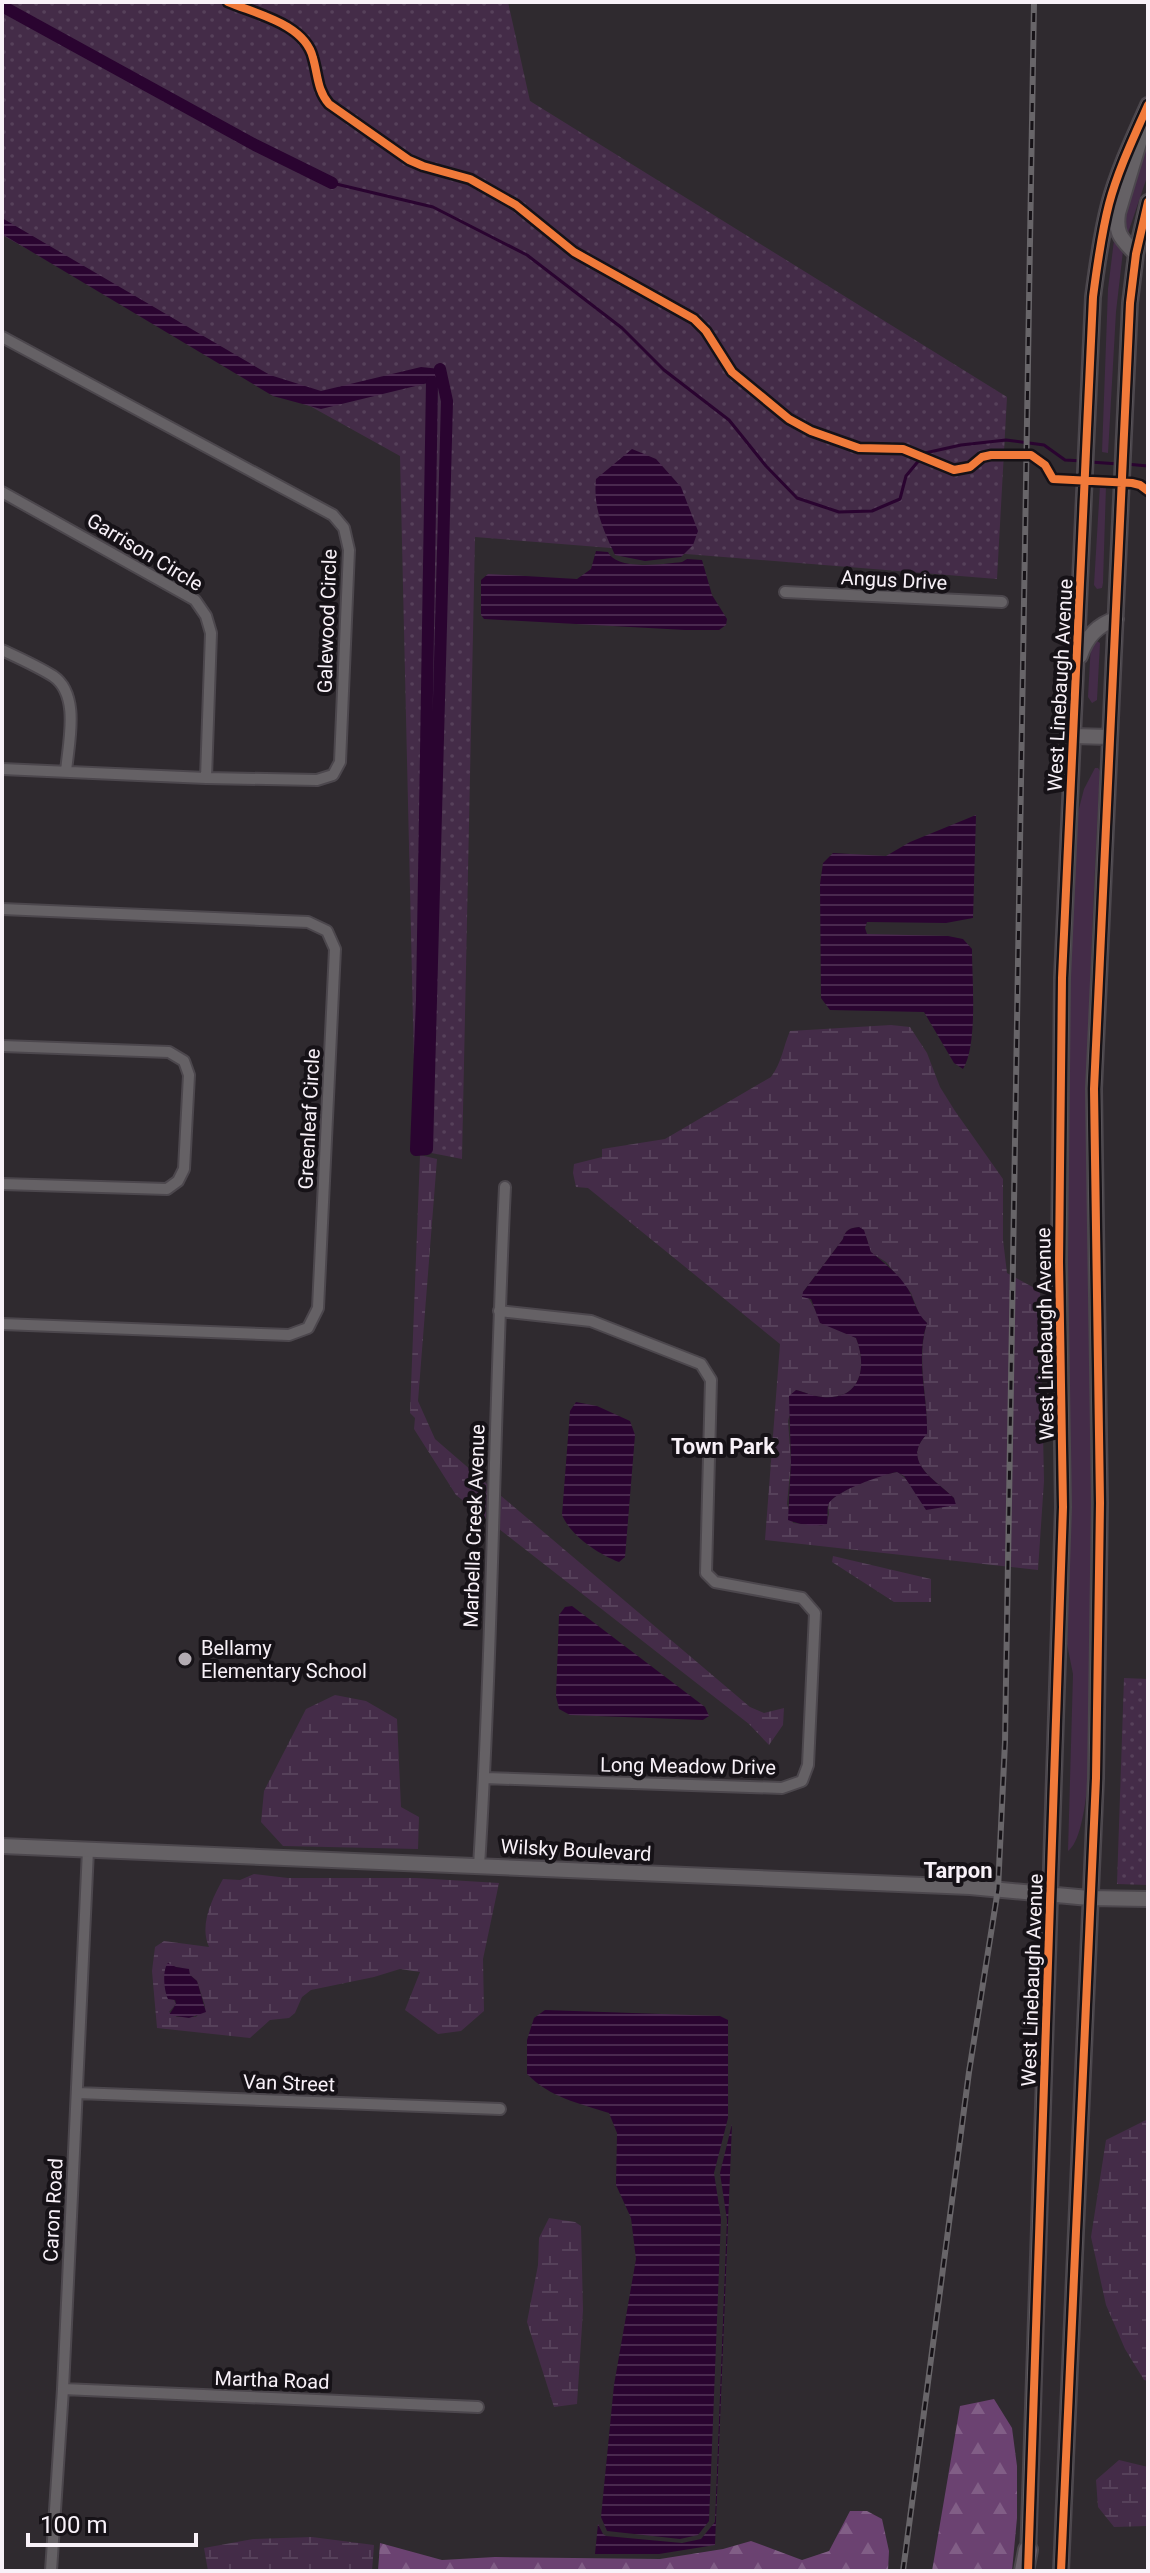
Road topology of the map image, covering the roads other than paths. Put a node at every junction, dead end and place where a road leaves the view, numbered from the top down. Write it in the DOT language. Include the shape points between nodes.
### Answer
graph roads {
  1 [pos="1148,105"];
  2 [pos="1148,202"];
  3 [pos="1136,254"];
  4 [pos="2,337"];
  5 [pos="2,492"];
  6 [pos="785,592"];
  7 [pos="1002,602"];
  8 [pos="1116,619"];
  9 [pos="2,650"];
  10 [pos="1077,664"];
  11 [pos="1073,736"];
  12 [pos="1110,737"];
  13 [pos="2,769"];
  14 [pos="66,772"];
  15 [pos="206,778"];
  16 [pos="2,909"];
  17 [pos="2,1046"];
  18 [pos="2,1184"];
  19 [pos="505,1187"];
  20 [pos="499,1311"];
  21 [pos="2,1324"];
  22 [pos="484,1778"];
  23 [pos="2,1846"];
  24 [pos="88,1850"];
  25 [pos="479,1866"];
  26 [pos="1052,1894"];
  27 [pos="1089,1898"];
  28 [pos="1148,1899"];
  29 [pos="77,2093"];
  30 [pos="500,2109"];
  31 [pos="63,2389"];
  32 [pos="478,2407"];
  33 [pos="1028,2550"];
  34 [pos="51,2571"];
  35 [pos="1026,2571"];
  36 [pos="1061,2571"];
  1 -- 3 [label="main road" via="1116,227"];
  1 -- 10 [label="main road, West Linebaugh Avenue" via="1110,201 1099,249"];
  2 -- 3 [label="main road"];
  3 -- 8 [label="main road"];
  4 -- 15 [label="street, Galewood Circle" via="333,515 344,528 349,550 347,610 340,762 333,775 317,780"];
  5 -- 15 [label="street, Garrison Circle" via="195,600 211,633"];
  6 -- 7 [label="street, Angus Drive"];
  8 -- 10 [label="main road" via="1092,632"];
  8 -- 12 [label="main road"];
  9 -- 14 [label="street" via="56,678 66,692"];
  10 -- 11 [label="main road, West Linebaugh Avenue"];
  11 -- 12 [label="main road"];
  11 -- 26 [label="main road, West Linebaugh Avenue" via="1062,978 1063,1507"];
  12 -- 27 [label="main road" via="1094,1089 1100,1503"];
  13 -- 14 [label="street, Galewood Circle"];
  14 -- 15 [label="street, Galewood Circle"];
  16 -- 21 [label="street, Greenleaf Circle" via="308,922 327,931 335,949 318,1308 308,1328 289,1335"];
  17 -- 18 [label="street" via="169,1052 184,1061 189,1075 184,1169 167,1189"];
  19 -- 20 [label="street, Marbella Creek Avenue"];
  20 -- 22 [label="street, Marbella Creek Avenue"];
  20 -- 22 [label="street, Long Meadow Drive" via="591,1321 701,1364 711,1380 706,1573 715,1582 802,1598 815,1613 808,1765 802,1781 782,1788"];
  22 -- 25 [label="street, Marbella Creek Avenue"];
  23 -- 24 [label="main road, Wilsky Boulevard"];
  24 -- 25 [label="main road, Wilsky Boulevard"];
  24 -- 29 [label="street, Caron Road"];
  25 -- 26 [label="main road, Wilsky Boulevard"];
  26 -- 27 [label="main road, Wilsky Boulevard"];
  26 -- 33 [label="main road, West Linebaugh Avenue"];
  27 -- 28 [label="main road, Wilsky Boulevard"];
  27 -- 36 [label="main road"];
  29 -- 30 [label="street, Van Street"];
  29 -- 31 [label="street, Caron Road"];
  31 -- 32 [label="street, Martha Road"];
  31 -- 34 [label="street, Caron Road"];
  33 -- 35 [label="highway"];
}
